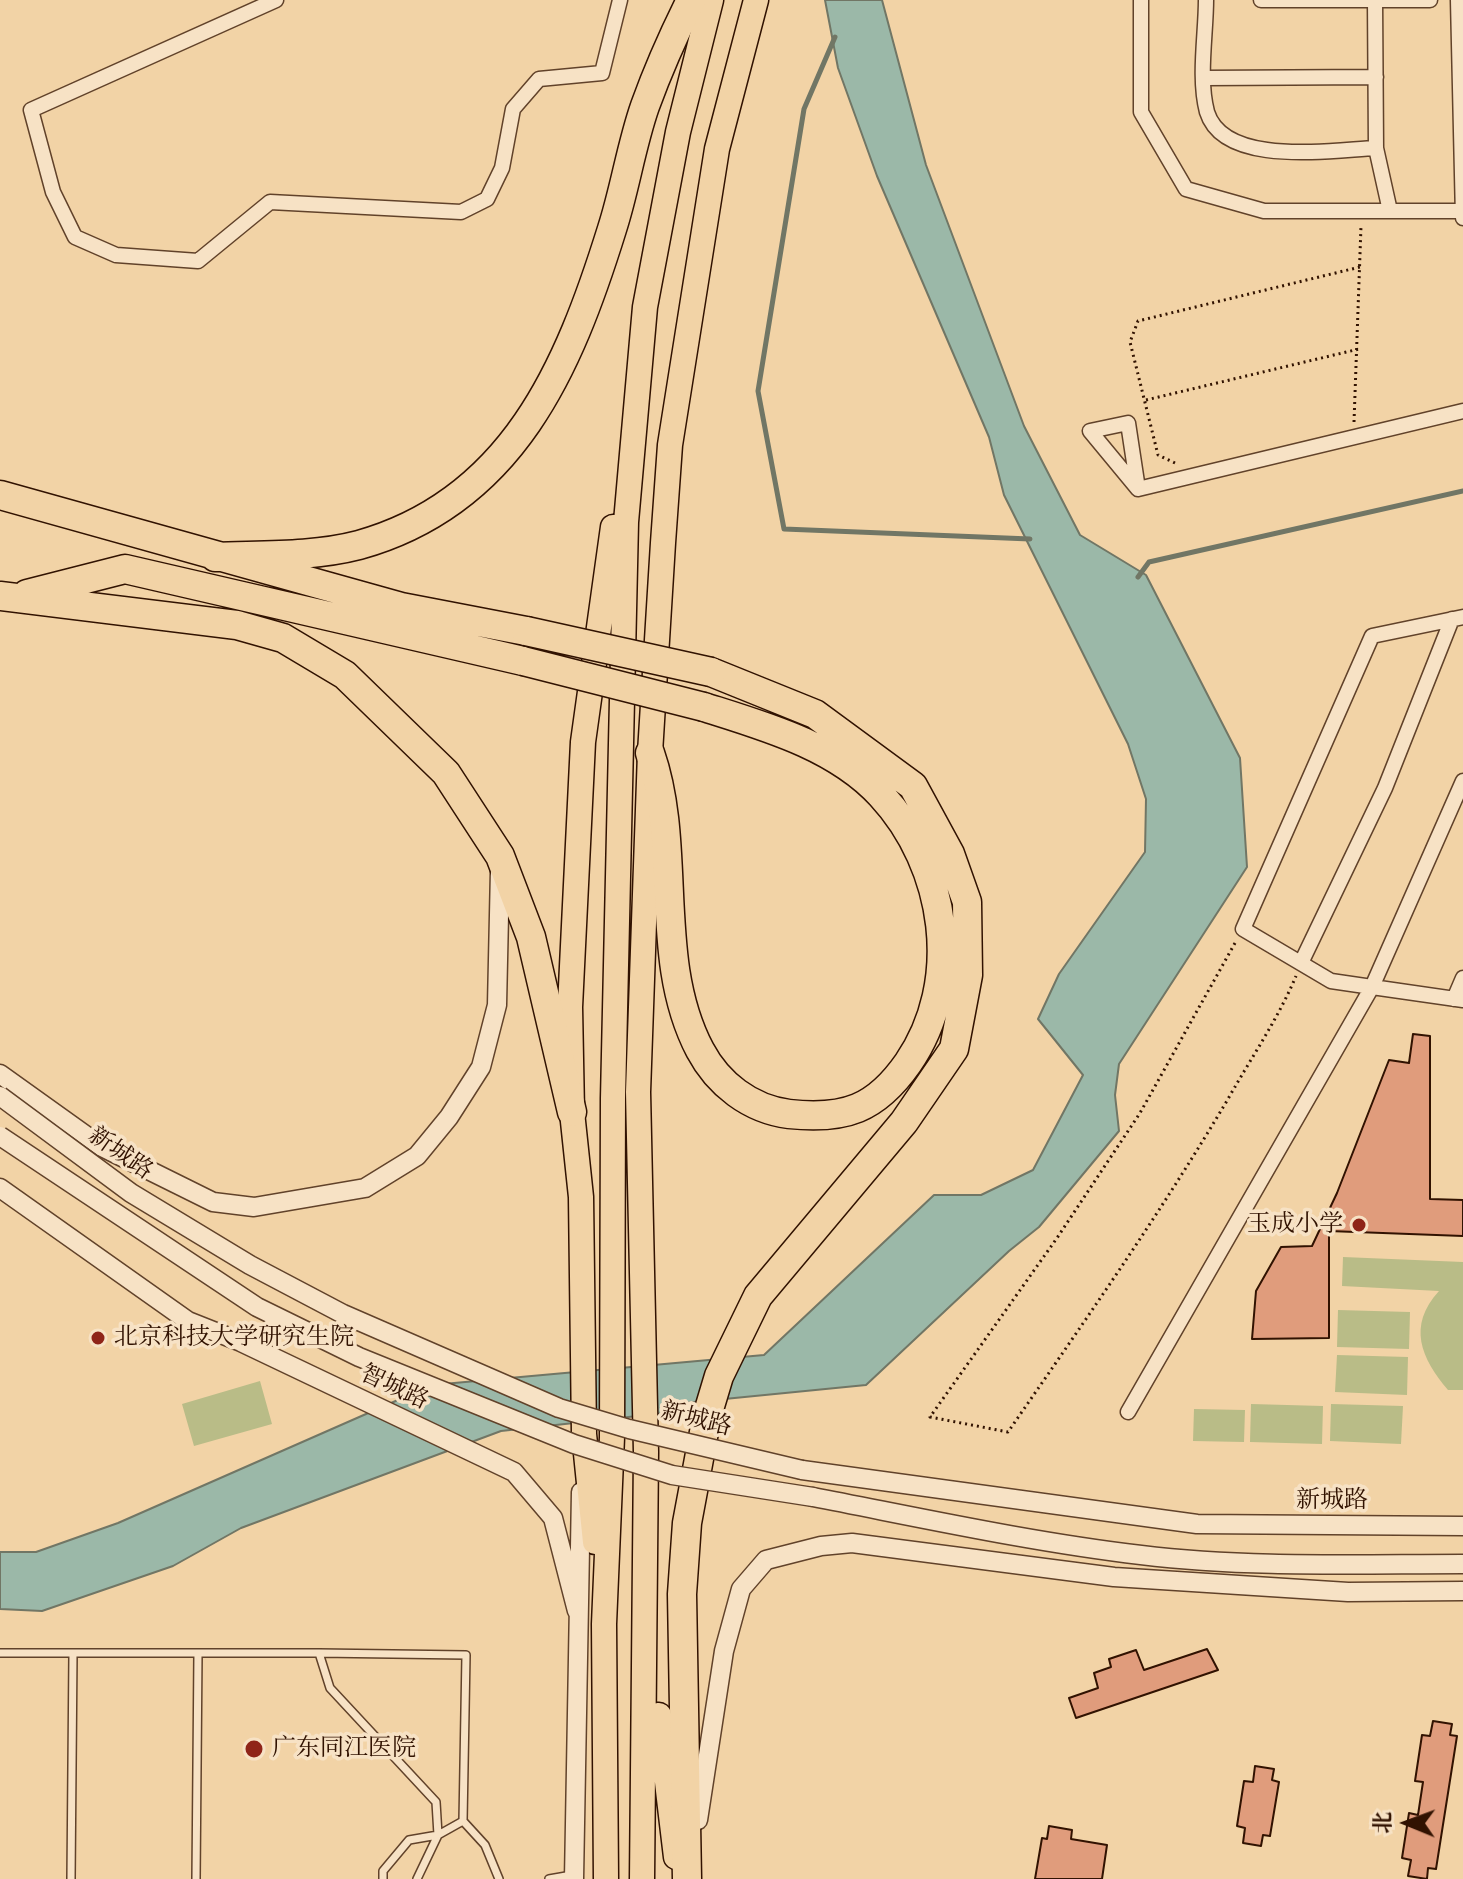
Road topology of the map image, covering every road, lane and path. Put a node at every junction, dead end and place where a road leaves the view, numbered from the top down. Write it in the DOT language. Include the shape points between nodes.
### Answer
graph roads {
  1 [pos="276,0"];
  2 [pos="620,0"];
  3 [pos="691,0"];
  4 [pos="711,0"];
  5 [pos="756,0"];
  6 [pos="1141,0"];
  7 [pos="1206,0"];
  8 [pos="1261,0"];
  9 [pos="1430,0"];
  10 [pos="1458,0"];
  11 [pos="1375,1"];
  12 [pos="1376,77"];
  13 [pos="1205,78"];
  14 [pos="1376,148"];
  15 [pos="1361,210"];
  16 [pos="1390,211"];
  17 [pos="1462,214"];
  18 [pos="1360,267"];
  19 [pos="645,307"];
  20 [pos="1359,349"];
  21 [pos="1146,400"];
  22 [pos="1463,411"];
  23 [pos="1354,425"];
  24 [pos="1182,466"];
  25 [pos="1138,489"];
  26 [pos="0,495"];
  27 [pos="215,557"];
  28 [pos="5,597"];
  29 [pos="1458,618"];
  30 [pos="650,753"];
  31 [pos="1463,781"];
  32 [pos="500,856"];
  33 [pos="1243,929"];
  34 [pos="1301,963"];
  35 [pos="1463,978"];
  36 [pos="1372,987"];
  37 [pos="1458,999"];
  38 [pos="0,1074"];
  39 [pos="0,1096"];
  40 [pos="572,1112"];
  41 [pos="0,1136"];
  42 [pos="0,1188"];
  43 [pos="1128,1412"];
  44 [pos="584,1434"];
  45 [pos="1463,1526"];
  46 [pos="1463,1564"];
  47 [pos="1463,1591"];
  48 [pos="646,1607"];
  49 [pos="577,1611"];
  50 [pos="604,1624"];
  51 [pos="0,1653"];
  52 [pos="73,1653"];
  53 [pos="198,1653"];
  54 [pos="319,1653"];
  55 [pos="463,1821"];
  56 [pos="438,1835"];
  57 [pos="574,1877"];
  58 [pos="71,1879"];
  59 [pos="196,1879"];
  60 [pos="383,1879"];
  61 [pos="417,1879"];
  62 [pos="499,1879"];
  63 [pos="549,1879"];
  64 [pos="606,1879"];
  65 [pos="642,1879"];
  66 [pos="678,1879"];
  67 [pos="687,1879"];
  68 [pos="694,1879"];
  1 -- 2 [label="street" via="31,110 53,192 75,237 116,255 198,261 270,202 461,212 487,199 502,168 513,109 539,79 602,73"];
  3 -- 27 [label="highway" via="645,107 613,228 559,374 519,437 475,484 417,523 359,545 303,554"];
  4 -- 19 [label="main road" via="678,132"];
  5 -- 30 [label="main road" via="717,149 670,445"];
  6 -- 15 [label="street" via="1141,112 1186,189 1264,211"];
  7 -- 13 [label="street"];
  8 -- 11 [label="street"];
  9 -- 11 [label="street"];
  10 -- 17 [label="street"];
  11 -- 12 [label="street"];
  12 -- 13 [label="street"];
  12 -- 14 [label="street"];
  13 -- 14 [label="street" via="1207,112 1220,135 1248,149"];
  14 -- 16 [label="street"];
  15 -- 16 [label="street"];
  15 -- 18 [label="path"];
  16 -- 17 [label="street"];
  18 -- 20 [label="path"];
  18 -- 21 [label="path" via="1138,321 1130,342"];
  19 -- 40 [label="main road" via="583,742 571,923"];
  19 -- 50 [label="main road" via="626,522 613,1083 612,1437"];
  20 -- 21 [label="path"];
  20 -- 23 [label="path"];
  21 -- 24 [label="path" via="1158,455"];
  22 -- 25 [label="street"];
  25 -- 25 [label="street" via="1128,423 1090,431 1119,466"];
  26 -- 27 [label="highway"];
  27 -- 67 [label="highway, bridge" via="401,607 711,672 815,714 913,786 950,854 967,902 968,975 954,1049 904,1122 758,1296 719,1376 687,1523 682,1594"];
  28 -- 30 [label="highway, bridge" via="125,569 704,707 774,729 835,759 880,794 906,830 929,874 942,944 938,1000 920,1046 891,1088 859,1110 819,1117 753,1104 727,1087 700,1051 679,999 665,813"];
  28 -- 32 [label="highway" via="237,625 283,638 345,675 410,736 446,773"];
  29 -- 33 [label="street" via="1372,636"];
  29 -- 34 [label="street"];
  30 -- 48 [label="main road" via="638,1092"];
  31 -- 36 [label="street"];
  32 -- 38 [label="street" via="497,1005 481,1067 417,1156 365,1188 254,1207 213,1202 102,1147"];
  32 -- 40 [label="highway" via="531,937"];
  33 -- 34 [label="street"];
  33 -- 34 [label="path" via="1140,1113 930,1417 1008,1432 1135,1249 1285,1001"];
  34 -- 36 [label="street" via="1331,981"];
  35 -- 37 [label="street"];
  36 -- 37 [label="street"];
  36 -- 43 [label="street"];
  39 -- 45 [label="street, 新城路, bridge" via="131,1193 250,1265 343,1314 545,1402 629,1429 802,1470 1166,1521"];
  40 -- 44 [label="main road" via="581,1197"];
  41 -- 46 [label="street, bridge" via="266,1311 359,1357 486,1409 672,1475 1142,1555 1272,1565"];
  42 -- 49 [label="street, 智城路" via="188,1321 514,1472 553,1518"];
  44 -- 49 [label="street"];
  44 -- 50 [label="main road"];
  47 -- 68 [label="street" via="1348,1592 1114,1577 852,1543 766,1560 741,1589 724,1651 698,1806"];
  48 -- 65 [label="main road"];
  48 -- 66 [label="main road"];
  49 -- 57 [label="street"];
  50 -- 64 [label="main road"];
  51 -- 52 [label="lane"];
  52 -- 53 [label="lane"];
  52 -- 58 [label="lane"];
  53 -- 54 [label="lane"];
  53 -- 59 [label="lane"];
  54 -- 55 [label="lane" via="466,1655"];
  54 -- 56 [label="lane" via="330,1688 436,1802"];
  55 -- 56 [label="lane"];
  55 -- 62 [label="lane" via="485,1845"];
  56 -- 60 [label="lane" via="409,1840 383,1871"];
  56 -- 61 [label="lane"];
  57 -- 63 [label="lane"];
}
